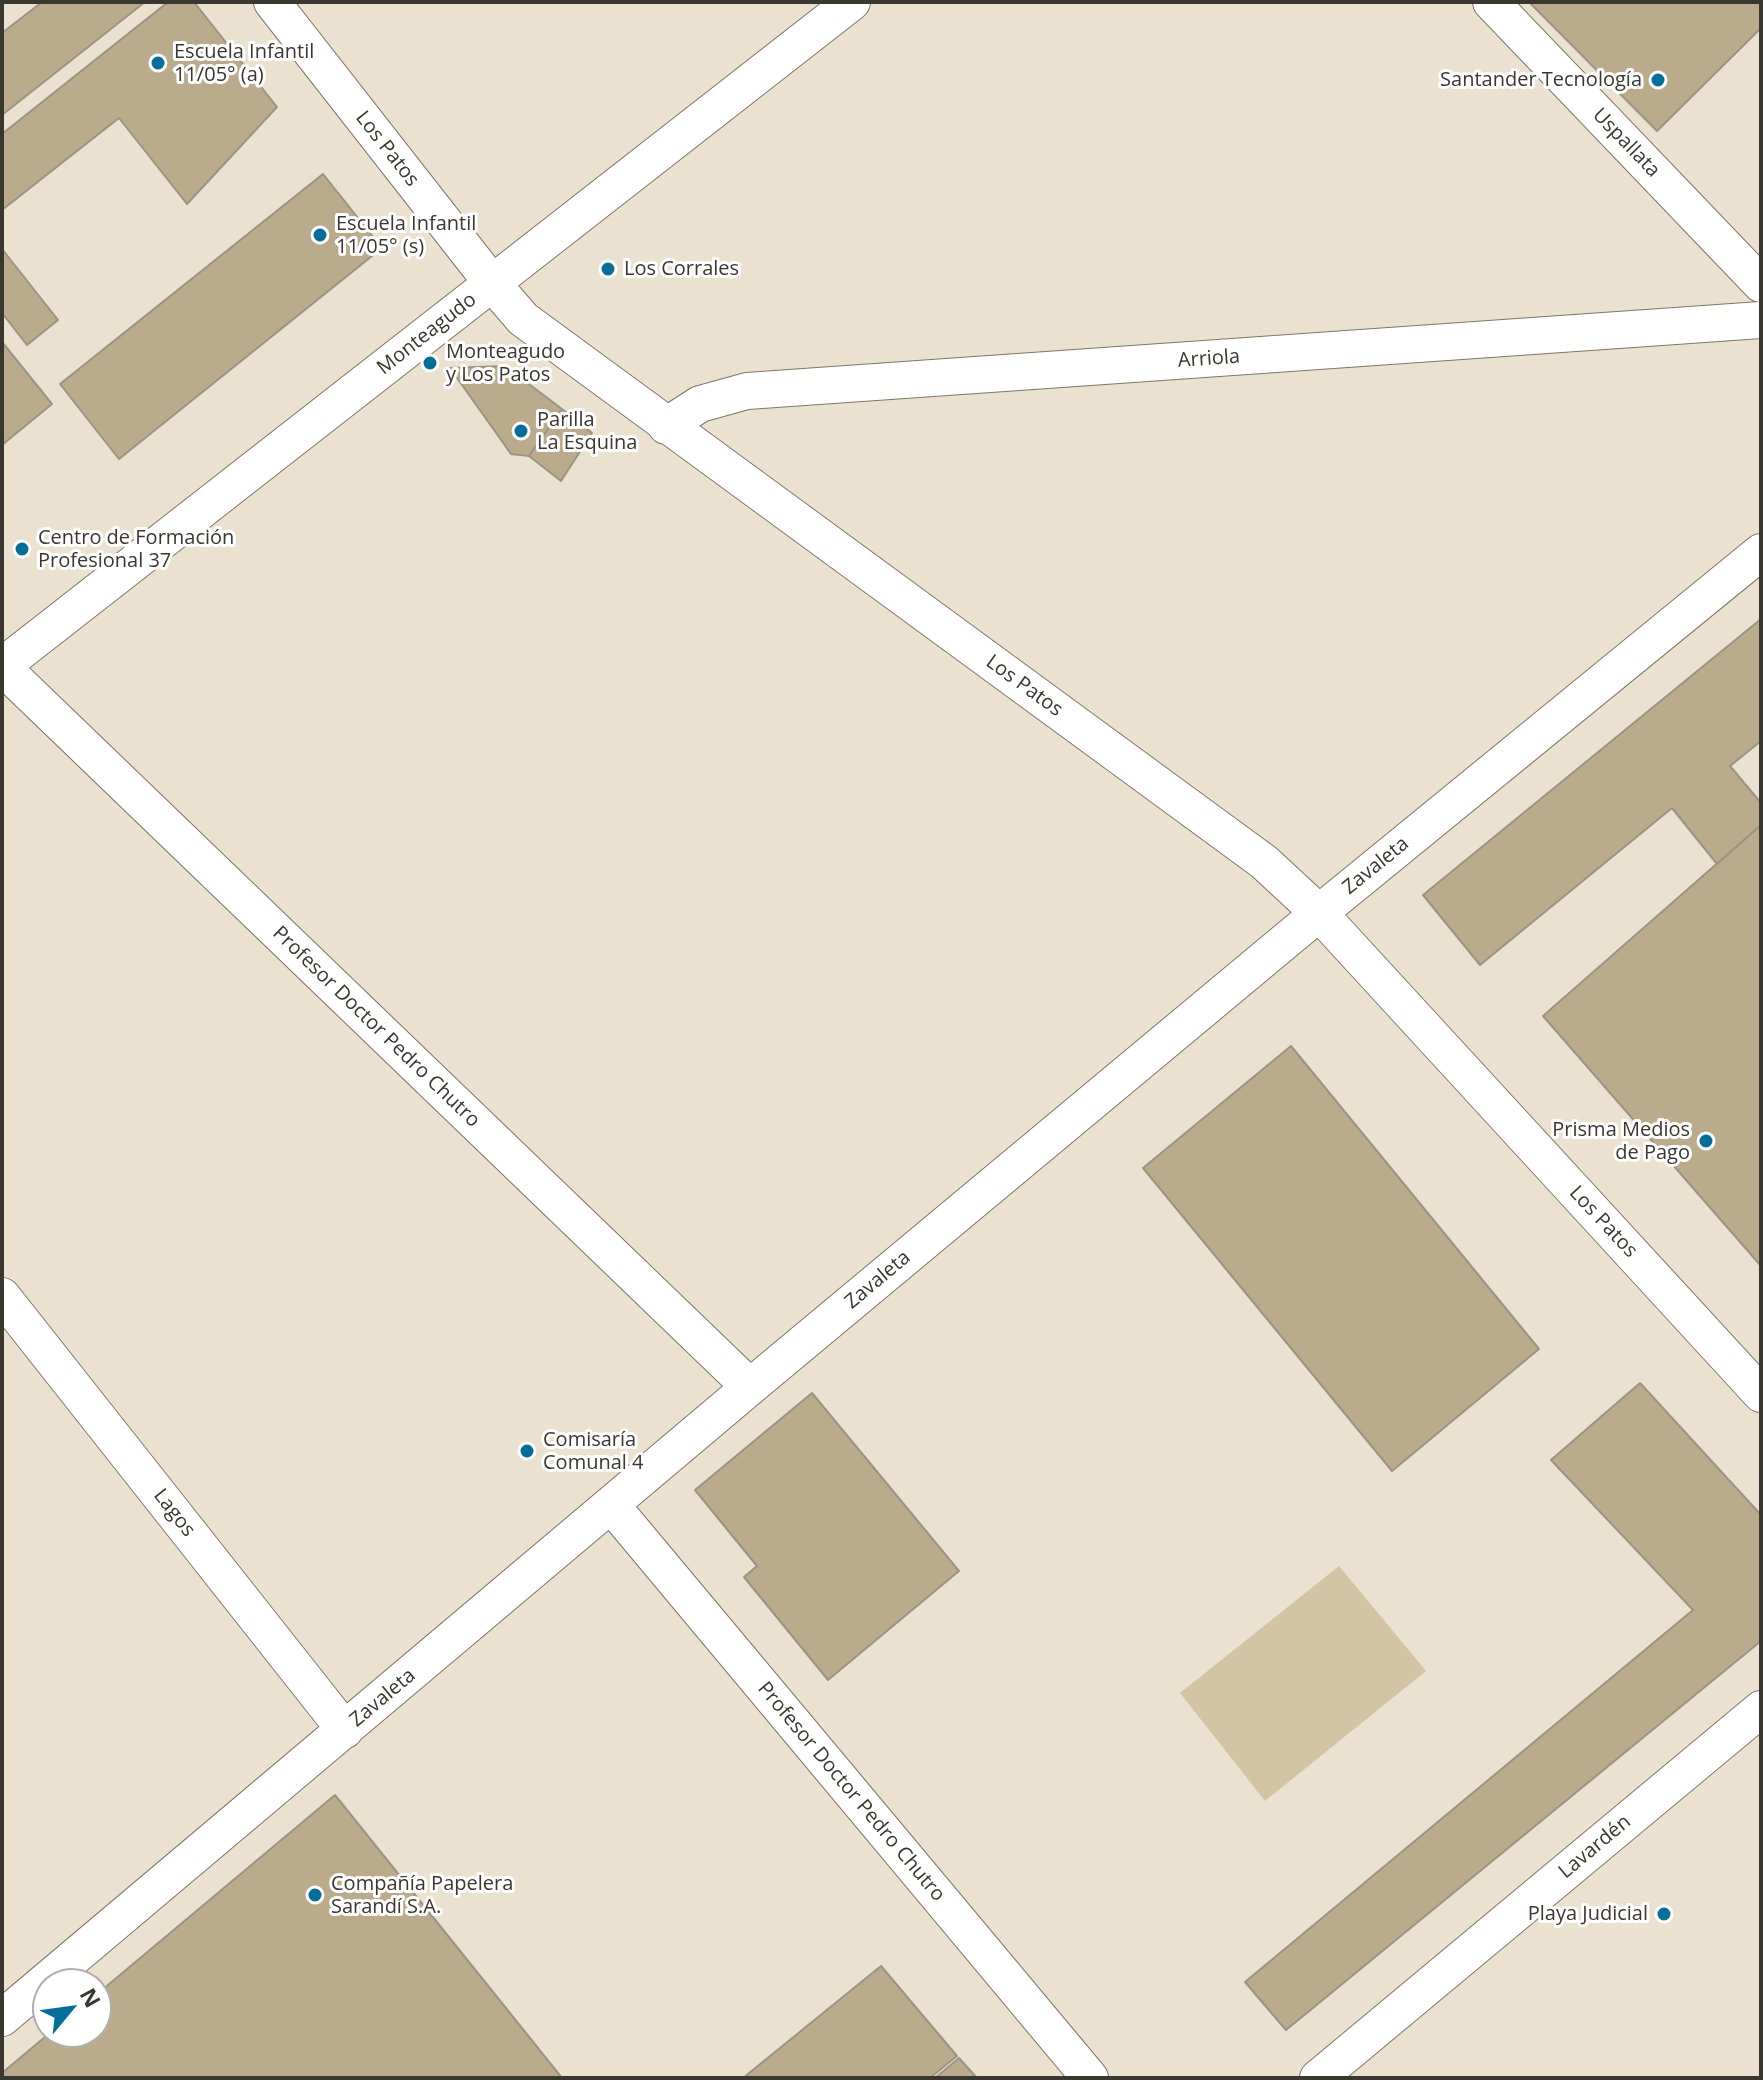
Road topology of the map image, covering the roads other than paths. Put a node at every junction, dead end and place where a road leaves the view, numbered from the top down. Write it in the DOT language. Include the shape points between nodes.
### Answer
graph roads {
  1 [pos="272,2"];
  2 [pos="852,2"];
  3 [pos="1491,2"];
  4 [pos="492,283"];
  5 [pos="1761,284"];
  6 [pos="1761,320"];
  7 [pos="666,426"];
  8 [pos="1761,552"];
  9 [pos="2,666"];
  10 [pos="1319,913"];
  11 [pos="2,1296"];
  12 [pos="750,1387"];
  13 [pos="1761,1394"];
  14 [pos="612,1506"];
  15 [pos="1761,1709"];
  16 [pos="345,1730"];
  17 [pos="8,2000"];
  18 [pos="1090,2078"];
  19 [pos="1318,2078"];
  1 -- 4 [label="street, Los Patos"];
  2 -- 4 [label="street, Monteagudo"];
  3 -- 5 [label="street, Uspallata"];
  4 -- 7 [label="street, Los Patos" via="523,319"];
  4 -- 9 [label="street, Monteagudo"];
  6 -- 7 [label="street, Arriola" via="747,391 700,404"];
  7 -- 10 [label="street, Los Patos" via="1241,843"];
  8 -- 10 [label="street, Zavaleta"];
  9 -- 12 [label="street, Profesor Doctor Pedro Chutro"];
  10 -- 12 [label="street, Zavaleta"];
  10 -- 13 [label="street, Los Patos"];
  11 -- 16 [label="street, Lagos"];
  12 -- 14 [label="street, Zavaleta"];
  14 -- 16 [label="street, Zavaleta"];
  14 -- 18 [label="street, Profesor Doctor Pedro Chutro"];
  15 -- 19 [label="street, Lavardén"];
  16 -- 17 [label="street, Zavaleta"];
}
